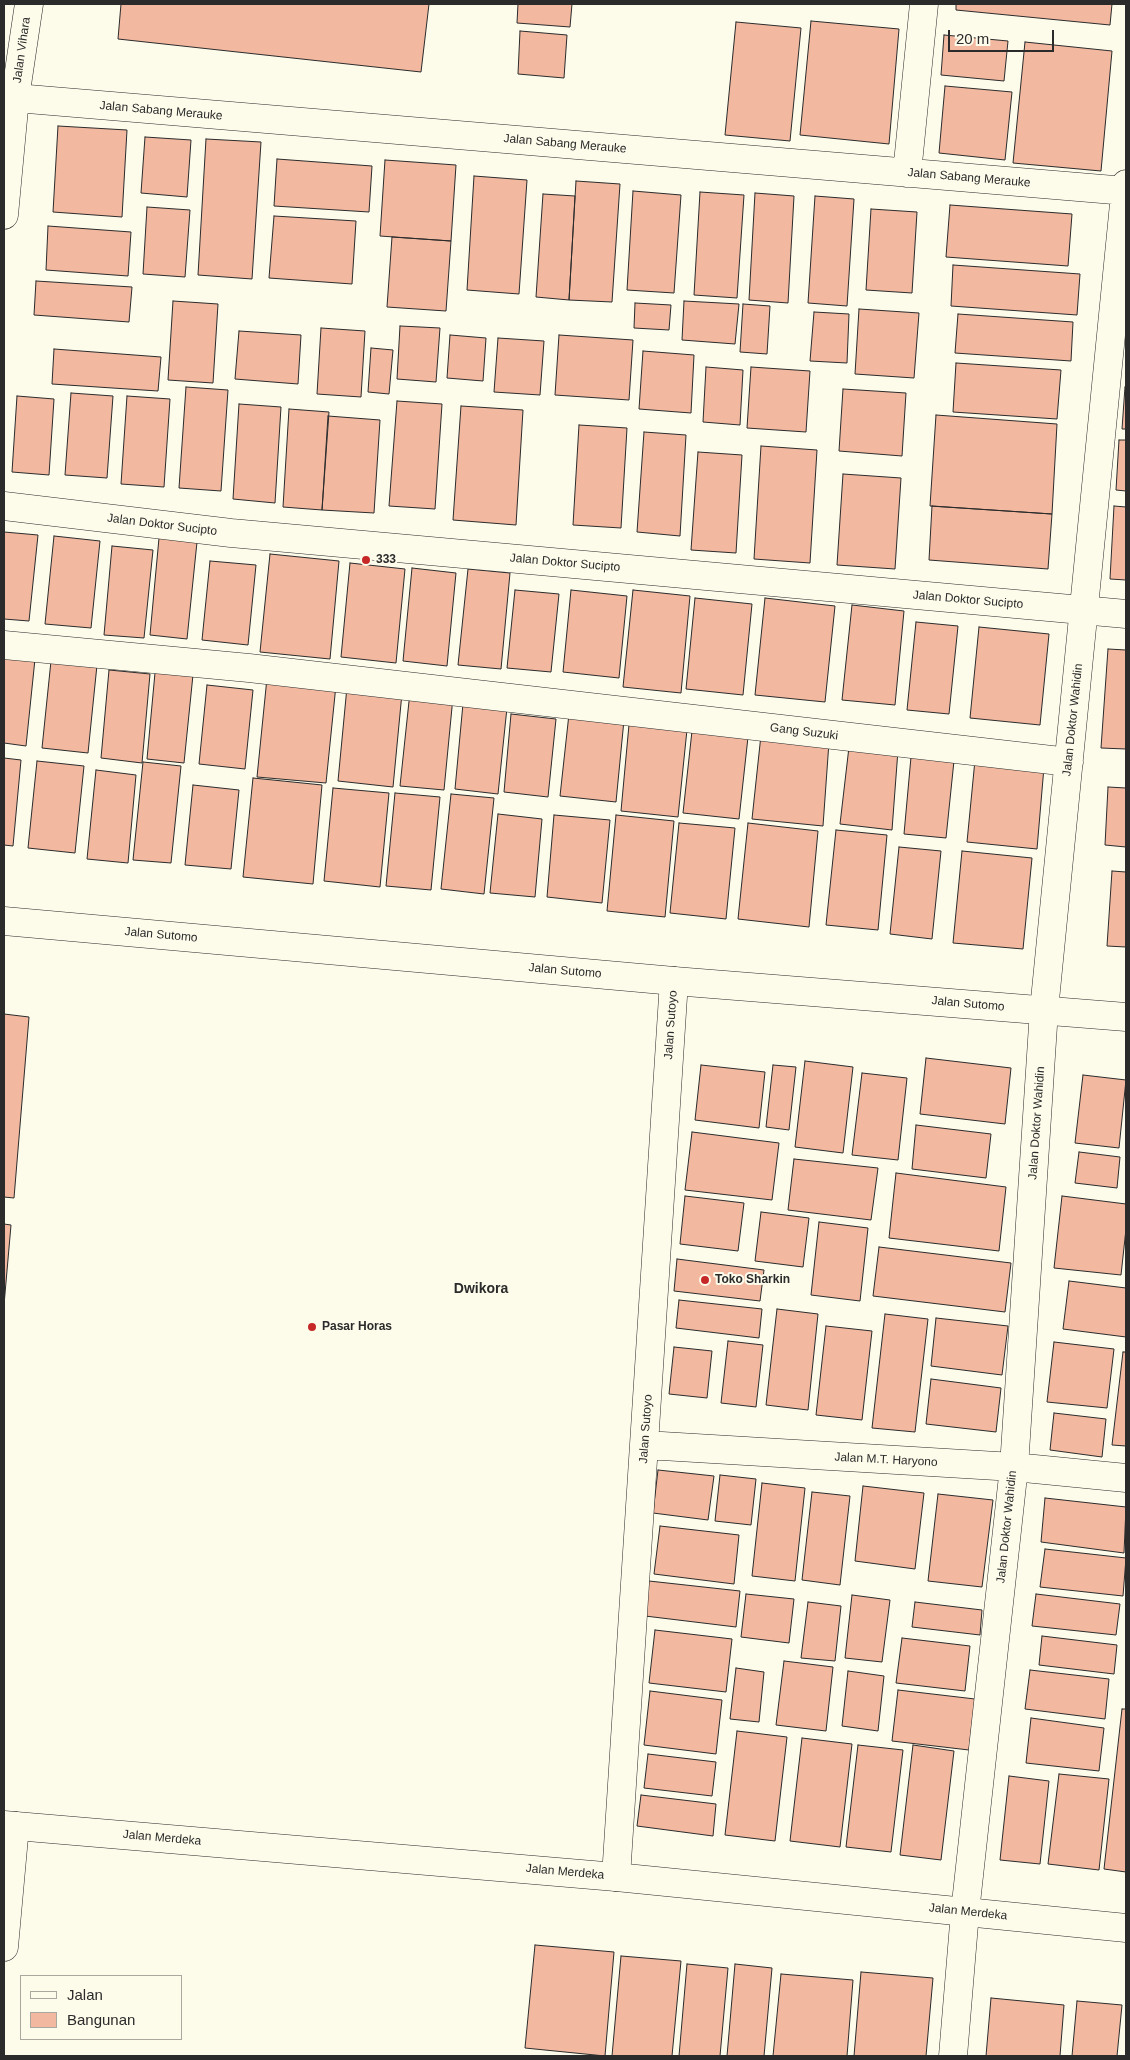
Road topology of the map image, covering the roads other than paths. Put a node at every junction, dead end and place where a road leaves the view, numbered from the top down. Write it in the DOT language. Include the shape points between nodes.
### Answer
graph roads {
  1 [pos="29,4"];
  2 [pos="924,4"];
  3 [pos="9,98"];
  4 [pos="907,173"];
  5 [pos="1126,184"];
  6 [pos="1126,191"];
  7 [pos="4,215"];
  8 [pos="4,506"];
  9 [pos="1084,611"];
  10 [pos="1126,614"];
  11 [pos="4,645"];
  12 [pos="1069,762"];
  13 [pos="4,921"];
  14 [pos="674,981"];
  15 [pos="1044,1010"];
  16 [pos="1126,1017"];
  17 [pos="645,1445"];
  18 [pos="1014,1467"];
  19 [pos="1126,1478"];
  20 [pos="9,1825"];
  21 [pos="616,1877"];
  22 [pos="965,1912"];
  23 [pos="1126,1928"];
  24 [pos="4,1947"];
  25 [pos="953,2056"];
  1 -- 3 [label="street, Jalan Vihara"];
  2 -- 4 [label="street"];
  3 -- 4 [label="street, Jalan Sabang Merauke"];
  3 -- 7 [label="street, Jalan Vihara"];
  4 -- 6 [label="street, Jalan Sabang Merauke"];
  5 -- 6 [label="street, Jalan Doktor Wahidin"];
  6 -- 9 [label="street, Jalan Doktor Wahidin"];
  8 -- 9 [label="street, Jalan Doktor Sucipto" via="231,533"];
  9 -- 10 [label="street, Jalan Doktor Sucipto"];
  9 -- 12 [label="street, Jalan Doktor Wahidin"];
  11 -- 12 [label="street, Gang Suzuki" via="249,668"];
  12 -- 15 [label="street, Jalan Doktor Wahidin"];
  13 -- 14 [label="street, Jalan Sutomo"];
  14 -- 15 [label="street, Jalan Sutomo"];
  14 -- 17 [label="street, Jalan Sutoyo"];
  15 -- 16 [label="street, Jalan Sutomo"];
  15 -- 18 [label="street, Jalan Doktor Wahidin"];
  17 -- 18 [label="street, Jalan M.T. Haryono"];
  17 -- 21 [label="street, Jalan Sutoyo"];
  18 -- 19 [label="street, Jalan M.T. Haryono"];
  18 -- 22 [label="street, Jalan Doktor Wahidin"];
  20 -- 21 [label="street, Jalan Merdeka"];
  20 -- 24 [label="street"];
  21 -- 22 [label="street, Jalan Merdeka"];
  22 -- 23 [label="street, Jalan Merdeka"];
  22 -- 25 [label="street, Jalan Doktor Wahidin"];
}
